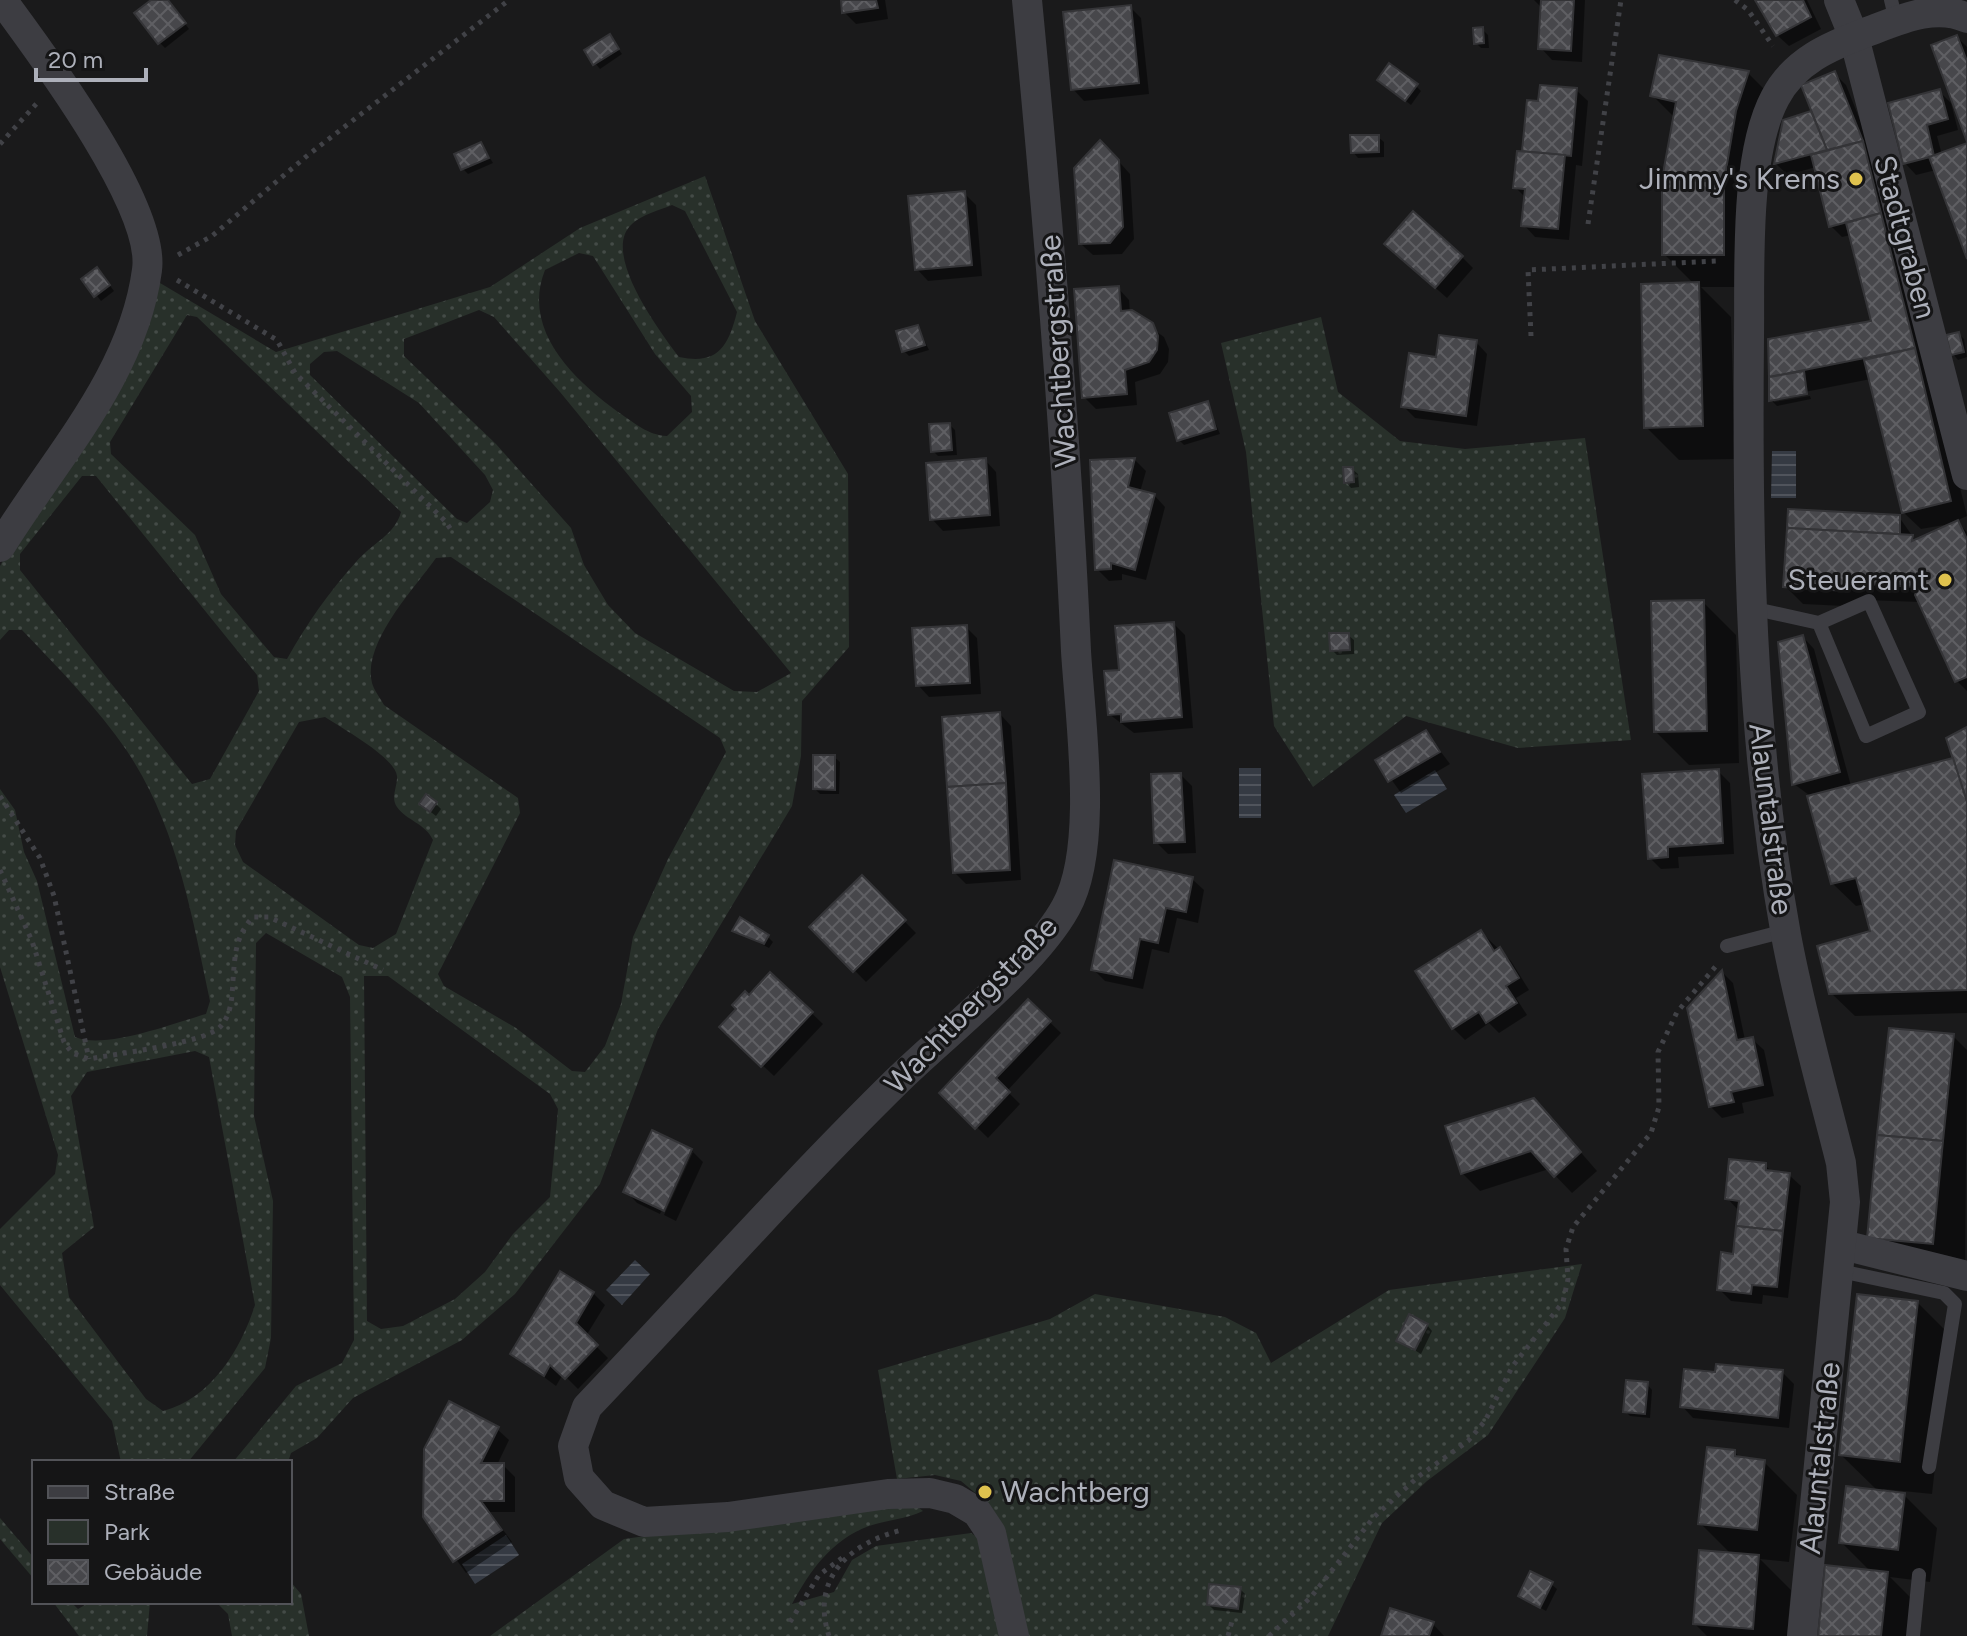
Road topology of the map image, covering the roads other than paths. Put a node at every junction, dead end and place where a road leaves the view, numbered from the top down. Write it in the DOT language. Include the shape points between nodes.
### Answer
graph roads {
  1 [pos="2,0"];
  2 [pos="1027,0"];
  3 [pos="1839,0"];
  4 [pos="1951,9"];
  5 [pos="1893,11"];
  6 [pos="1854,37"];
  7 [pos="1967,475"];
  8 [pos="0,547"];
  9 [pos="1750,608"];
  10 [pos="1819,623"];
  11 [pos="1785,931"];
  12 [pos="1726,951"];
  13 [pos="1842,1258"];
  14 [pos="1967,1276"];
  15 [pos="1929,1467"];
  16 [pos="1919,1575"];
  17 [pos="1014,1636"];
  18 [pos="1802,1636"];
  19 [pos="1913,1636"];
  1 -- 8 [label="street" via="113,167 140,224 148,268 107,384"];
  2 -- 17 [label="street, Wachtbergstraße" via="1051,244 1084,812 1080,863 1068,905 1039,945 895,1083 587,1407 573,1446 579,1478 603,1505 644,1522 728,1517 888,1494 930,1493 955,1499 977,1512 991,1533"];
  3 -- 6 [label="street, Stadtgraben"];
  4 -- 5 [label="street, Alauntalstraße"];
  5 -- 6 [label="street, Alauntalstraße"];
  6 -- 7 [label="street, Stadtgraben"];
  6 -- 9 [label="street, Alauntalstraße" via="1790,73 1773,101 1761,145 1750,260"];
  9 -- 10 [label="lane"];
  9 -- 11 [label="street, Alauntalstraße" via="1765,792"];
  10 -- 10 [label="lane" via="1866,736 1919,712 1869,601"];
  11 -- 12 [label="lane"];
  11 -- 13 [label="street, Alauntalstraße" via="1841,1163"];
  13 -- 14 [label="street"];
  13 -- 15 [label="lane" via="1944,1293 1955,1304"];
  13 -- 18 [label="street, Alauntalstraße"];
  16 -- 19 [label="lane"];
}
